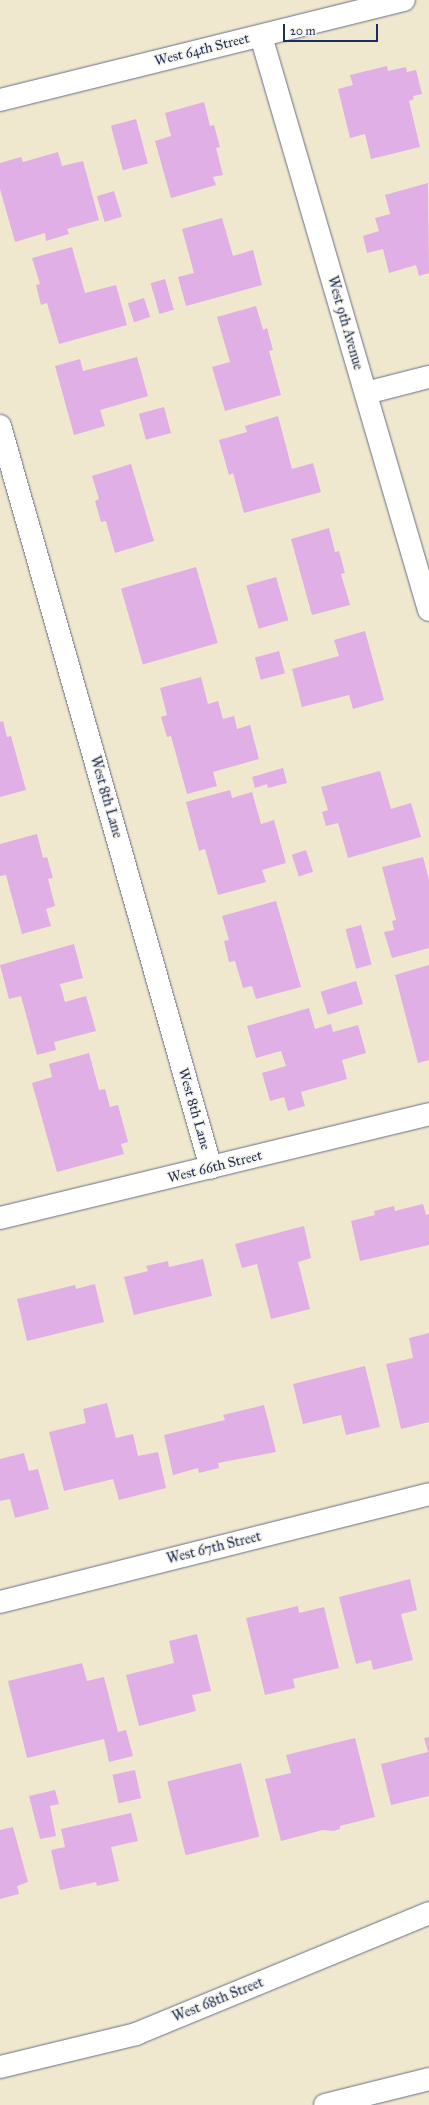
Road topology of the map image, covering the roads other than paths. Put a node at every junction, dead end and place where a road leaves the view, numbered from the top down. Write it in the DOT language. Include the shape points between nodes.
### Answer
graph roads {
  1 [pos="404,0"];
  2 [pos="261,36"];
  3 [pos="0,100"];
  4 [pos="429,377"];
  5 [pos="366,393"];
  6 [pos="0,426"];
  7 [pos="429,610"];
  8 [pos="429,1114"];
  9 [pos="211,1168"];
  10 [pos="0,1218"];
  11 [pos="429,1494"];
  12 [pos="0,1602"];
  13 [pos="429,1913"];
  14 [pos="0,2067"];
  15 [pos="429,2079"];
  16 [pos="325,2105"];
  1 -- 2 [label="street, West 64th Street"];
  2 -- 3 [label="street, West 64th Street"];
  2 -- 5 [label="street, West 9th Avenue"];
  4 -- 5 [label="street"];
  5 -- 7 [label="street, West 9th Avenue"];
  6 -- 9 [label="street, West 8th Lane"];
  8 -- 9 [label="street, West 66th Street"];
  9 -- 10 [label="street, West 66th Street"];
  11 -- 12 [label="street, West 67th Street"];
  13 -- 14 [label="street, West 68th Street" via="136,2034"];
  15 -- 16 [label="street"];
}
